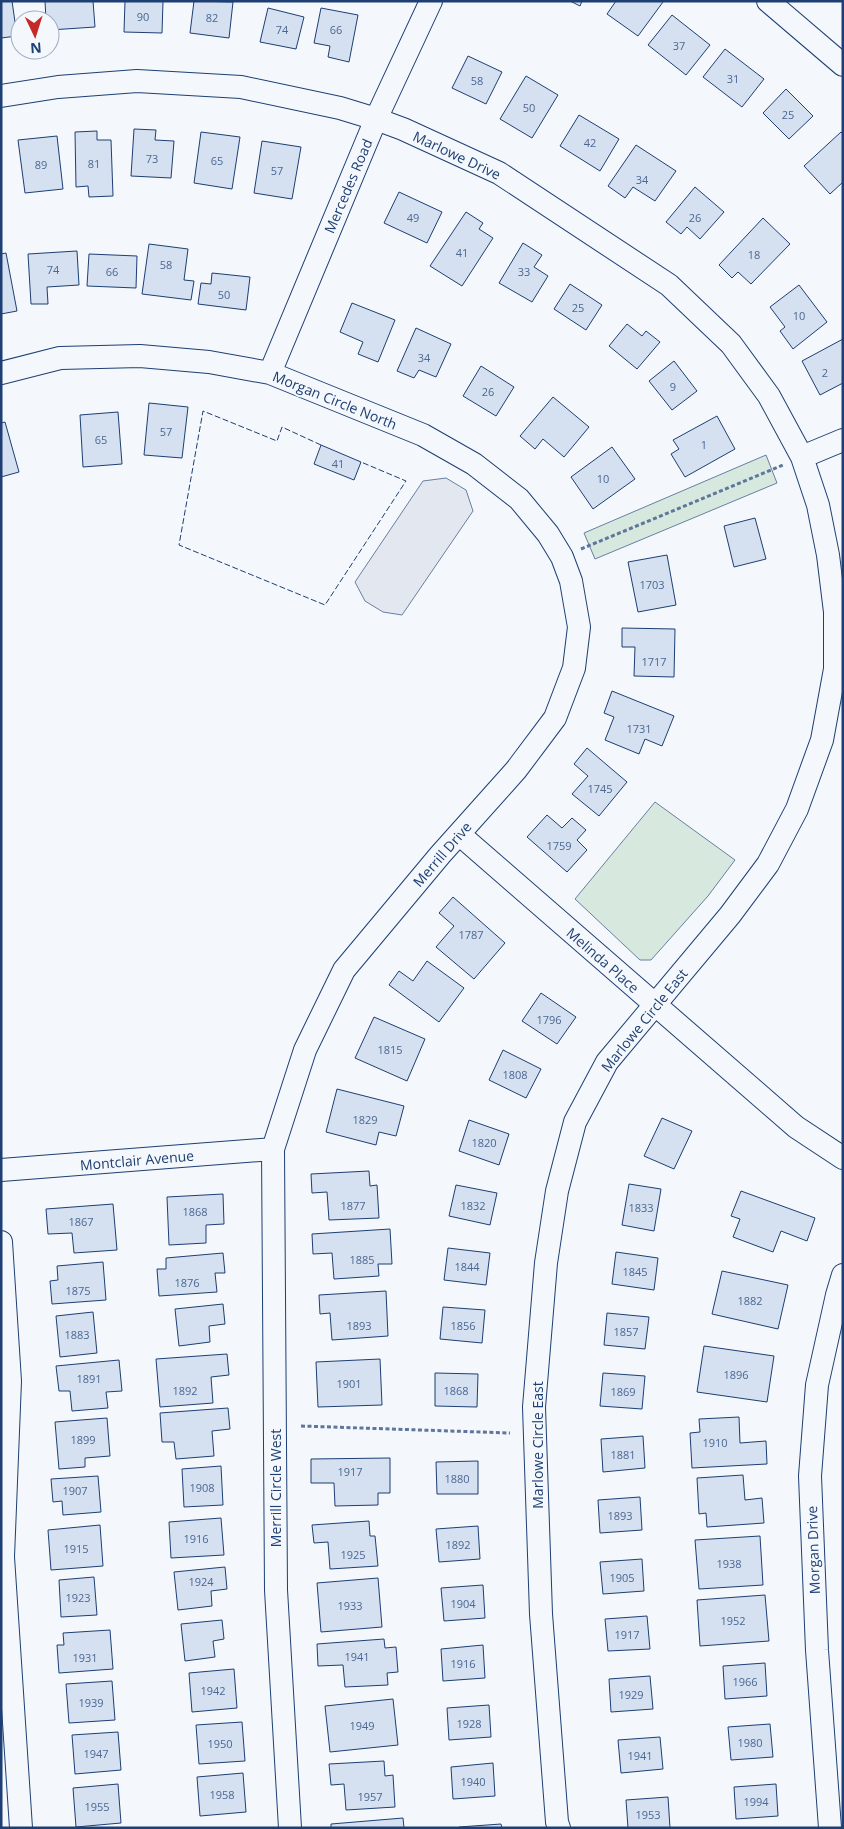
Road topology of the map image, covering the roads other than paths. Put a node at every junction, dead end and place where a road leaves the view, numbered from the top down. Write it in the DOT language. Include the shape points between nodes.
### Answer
graph roads {
  1 [pos="431,1"];
  2 [pos="768,1"];
  3 [pos="843,65"];
  4 [pos="1,96"];
  5 [pos="376,119"];
  6 [pos="1,373"];
  7 [pos="270,373"];
  8 [pos="843,440"];
  9 [pos="802,456"];
  10 [pos="562,557"];
  11 [pos="459,834"];
  12 [pos="654,1004"];
  13 [pos="273,1149"];
  14 [pos="843,1158"];
  15 [pos="1,1170"];
  16 [pos="1,1242"];
  17 [pos="843,1275"];
  18 [pos="21,1828"];
  19 [pos="290,1828"];
  20 [pos="559,1828"];
  21 [pos="830,1828"];
  1 -- 5 [label="street, Mercedes Road"];
  2 -- 3 [label="street"];
  4 -- 5 [label="street, Marlowe Drive" via="58,87 138,82 241,87"];
  5 -- 7 [label="street, Mercedes Road"];
  5 -- 9 [label="street, Marlowe Drive" via="499,173 669,285 731,344 769,396"];
  6 -- 7 [label="street, Morgan Circle North" via="60,358 140,356 209,362"];
  7 -- 10 [label="street, Morgan Circle North" via="423,436 474,464 519,499"];
  8 -- 9 [label="street"];
  9 -- 12 [label="street, Marlowe Circle East" via="818,505 835,612 835,669 822,740 797,809 768,864 730,915"];
  10 -- 11 [label="street, Merrill Drive" via="571,581 579,627 574,668 555,718 516,770"];
  11 -- 12 [label="street, Melinda Place"];
  11 -- 13 [label="street, Merrill Drive" via="344,970 305,1050"];
  12 -- 14 [label="street, Melinda Place" via="796,1127"];
  12 -- 20 [label="street, Marlowe Circle East" via="607,1062 575,1122 557,1191 546,1262 534,1407 541,1614"];
  13 -- 15 [label="street, Montclair Avenue"];
  13 -- 19 [label="street, Merrill Circle West" via="276,1590"];
  16 -- 18 [label="street" via="10,1381 3,1558"];
  17 -- 21 [label="street, Morgan Drive" via="817,1385 810,1476 817,1650"];
}
